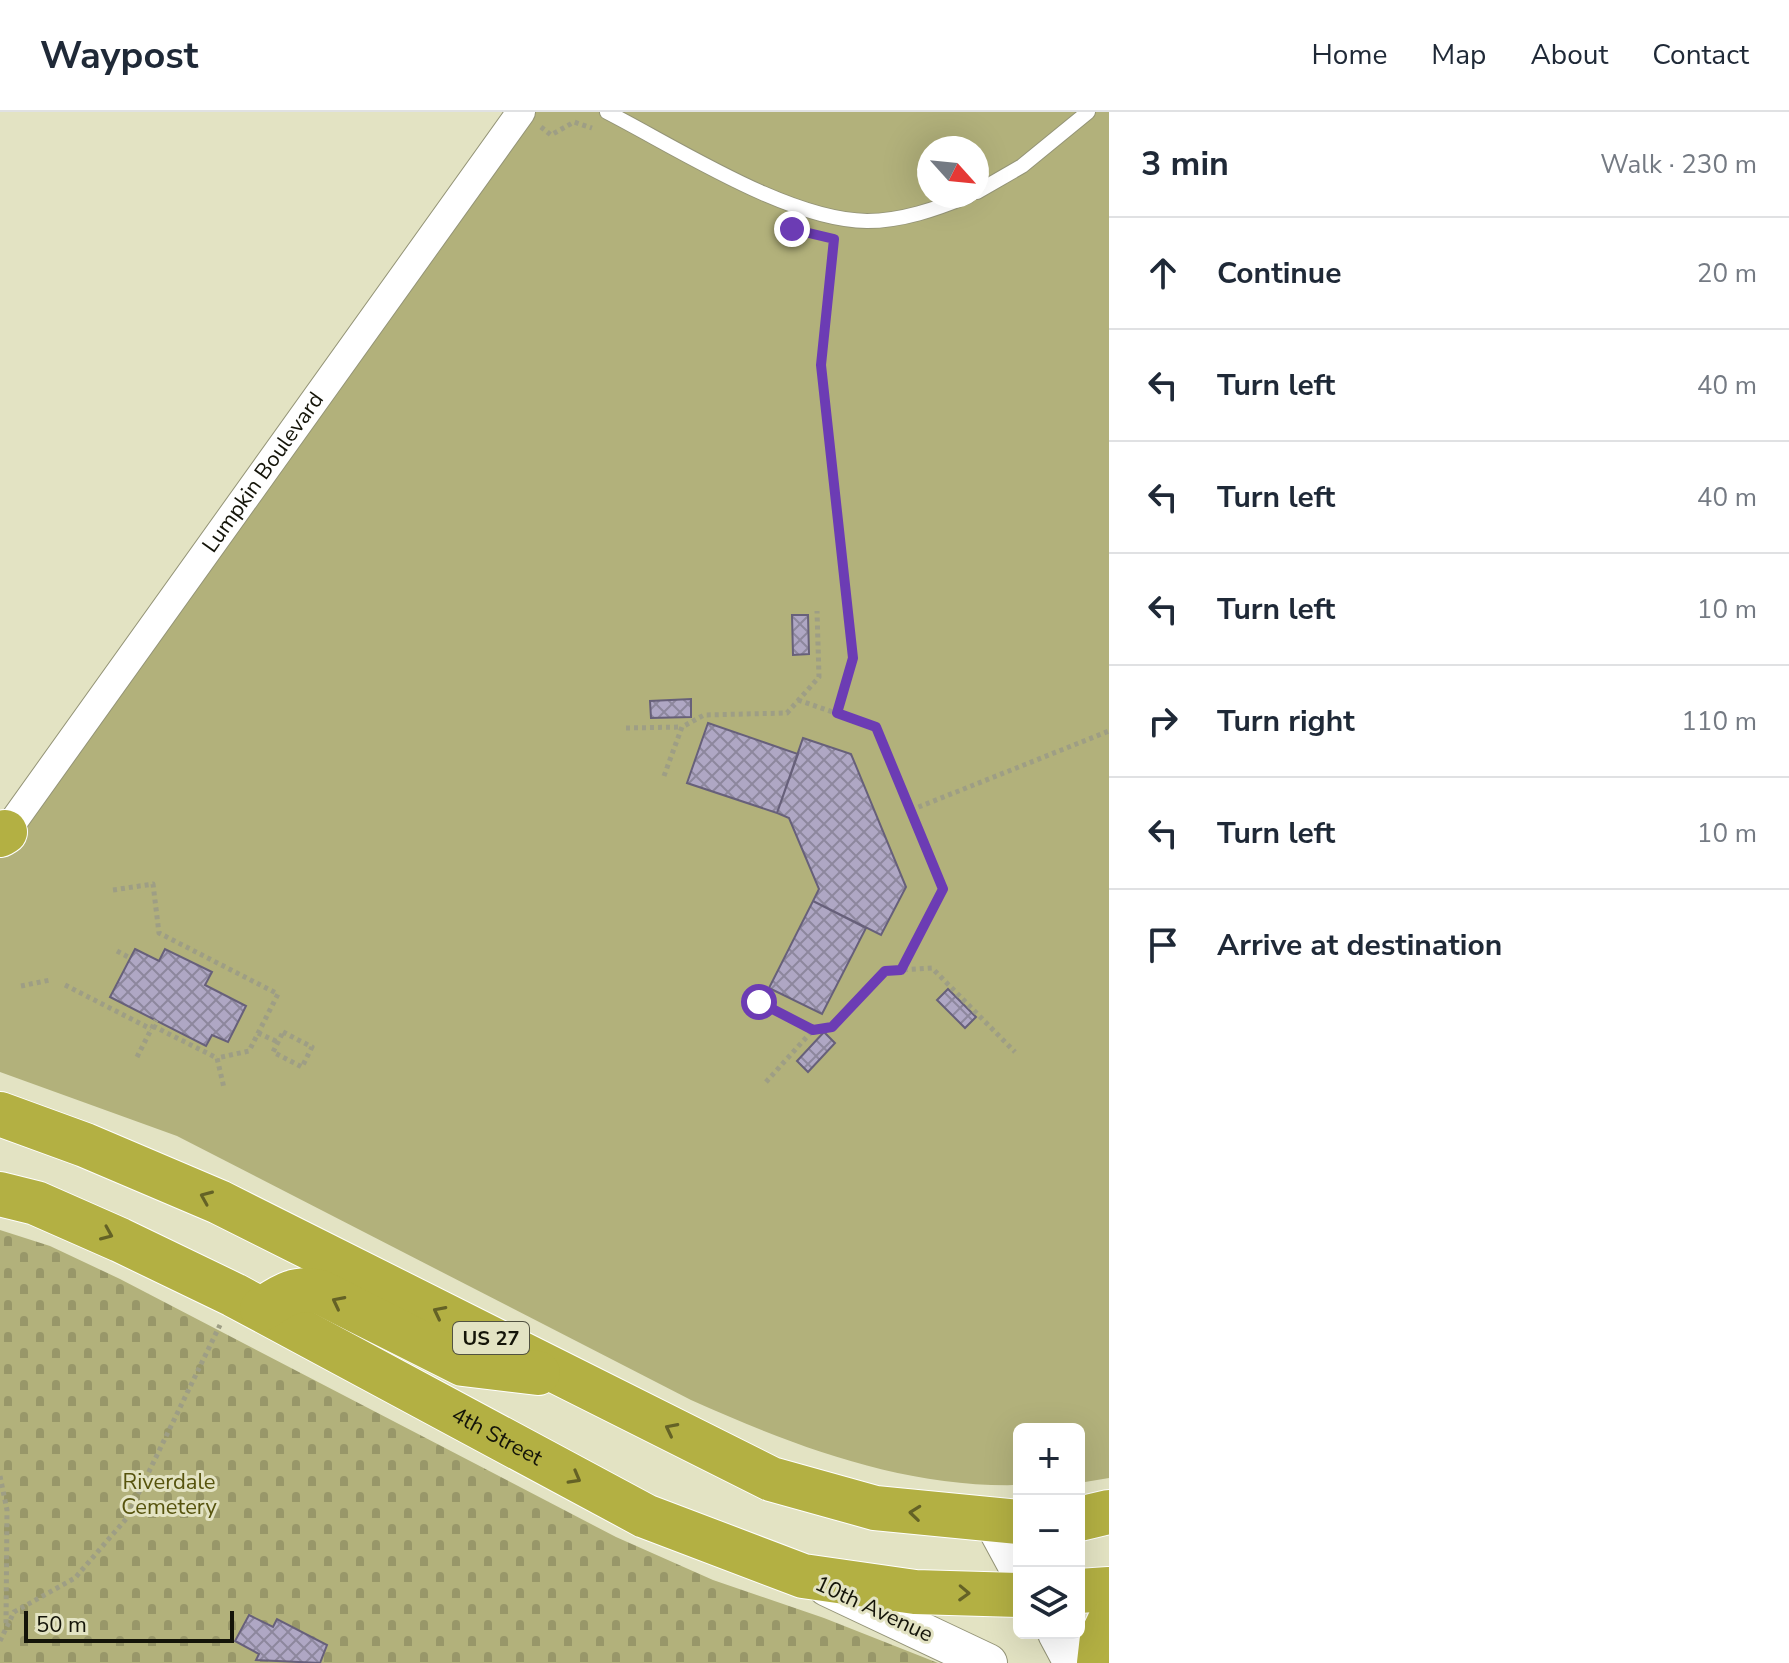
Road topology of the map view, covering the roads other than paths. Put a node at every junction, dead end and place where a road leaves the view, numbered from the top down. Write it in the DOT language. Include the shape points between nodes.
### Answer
graph roads {
  1 [pos="521,112"];
  2 [pos="607,112"];
  3 [pos="1088,112"];
  4 [pos="989,185"];
  5 [pos="927,208"];
  6 [pos="1,836"];
  7 [pos="0,1114"];
  8 [pos="0,1194"];
  9 [pos="248,1302"];
  10 [pos="568,1377"];
  11 [pos="1109,1512"];
  12 [pos="1085,1518"];
  13 [pos="1006,1522"];
  14 [pos="1018,1567"];
  15 [pos="803,1576"];
  16 [pos="1109,1589"];
  17 [pos="1085,1591"];
  18 [pos="1013,1595"];
  19 [pos="1109,1622"];
  20 [pos="1060,1639"];
  21 [pos="988,1663"];
  22 [pos="1073,1663"];
  23 [pos="1099,1663"];
  1 -- 6 [label="street, Lumpkin Boulevard"];
  2 -- 5 [label="lane" via="778,199 824,216 890,219"];
  3 -- 4 [label="lane" via="1022,166"];
  10 -- 7 [label="highway, US 27, one-way" via="219,1202"];
  8 -- 9 [label="highway, 4th Street, one-way" via="36,1203"];
  10 -- 9 [label="highway, one-way" via="463,1364 320,1292 290,1291"];
  9 -- 15 [label="highway, 4th Street, one-way" via="645,1516"];
  13 -- 10 [label="highway, US 27, one-way" via="875,1508 771,1479"];
  11 -- 12 [label="highway"];
  13 -- 14 [label="main road"];
  15 -- 18 [label="highway, 4th Street, one-way" via="915,1592"];
  15 -- 21 [label="main road, 10th Avenue"];
  16 -- 17 [label="highway"];
  19 -- 23 [label="highway"];
  20 -- 22 [label="main road"];
}
